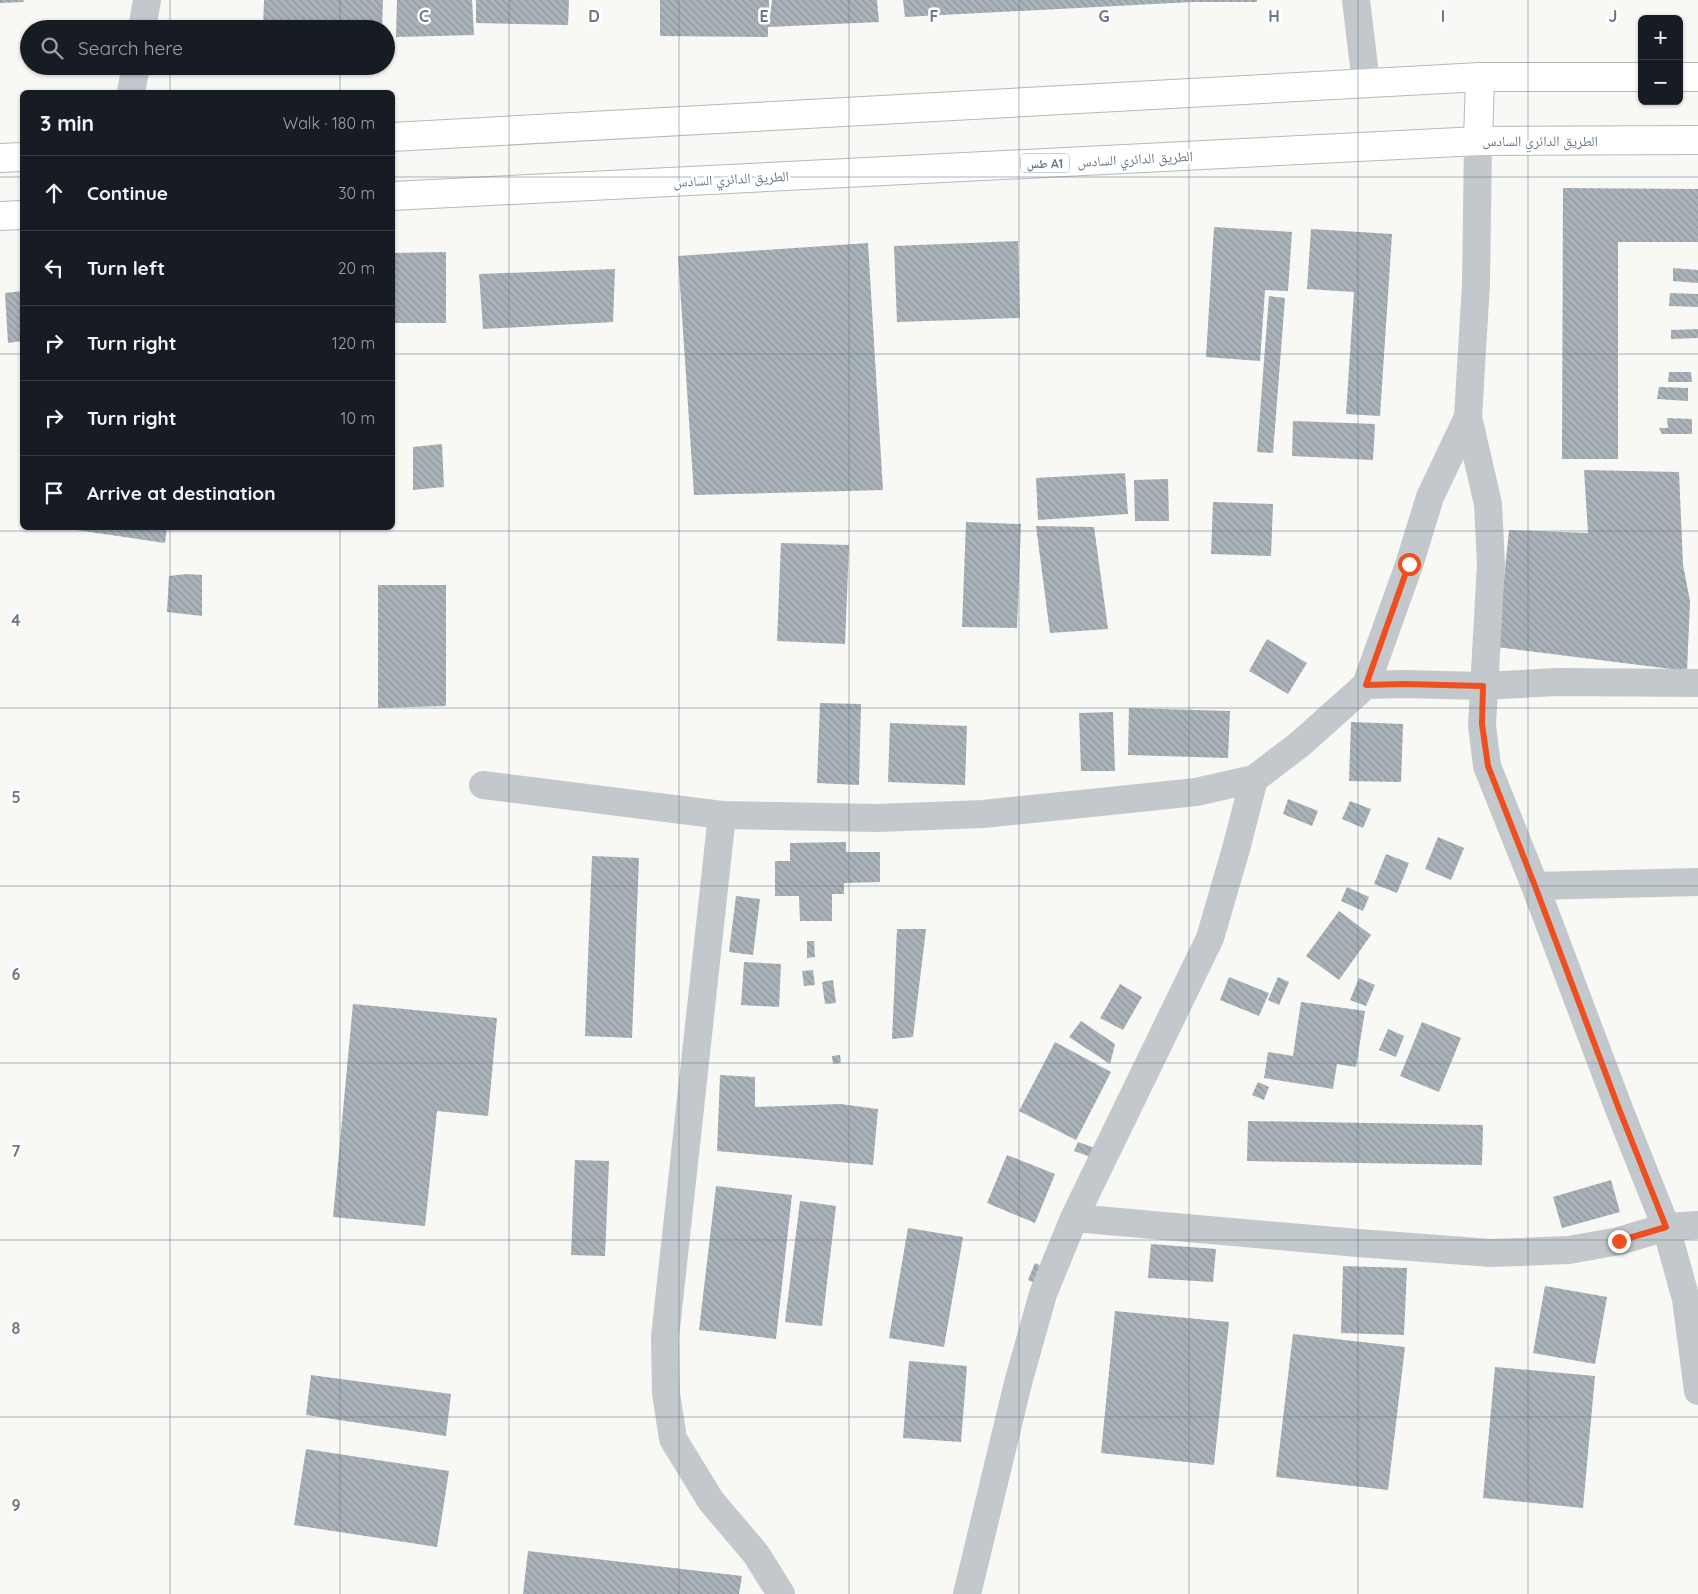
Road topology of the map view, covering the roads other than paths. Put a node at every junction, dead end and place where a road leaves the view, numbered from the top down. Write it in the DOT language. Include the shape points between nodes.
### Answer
graph roads {
  1 [pos="147,0"];
  2 [pos="1356,0"];
  3 [pos="144,20"];
  4 [pos="134,75"];
  5 [pos="1480,77"];
  6 [pos="1638,77"];
  7 [pos="1683,77"];
  8 [pos="1698,77"];
  9 [pos="1366,83"];
  10 [pos="131,90"];
  11 [pos="395,137"];
  12 [pos="1698,140"];
  13 [pos="1478,141"];
  14 [pos="20,157"];
  15 [pos="0,158"];
  16 [pos="395,196"];
  17 [pos="20,215"];
  18 [pos="0,216"];
  19 [pos="1468,417"];
  20 [pos="1698,683"];
  21 [pos="1366,685"];
  22 [pos="1483,686"];
  23 [pos="1254,779"];
  24 [pos="483,785"];
  25 [pos="722,815"];
  26 [pos="1698,882"];
  27 [pos="1535,886"];
  28 [pos="1074,1218"];
  29 [pos="1698,1225"];
  30 [pos="1666,1227"];
  31 [pos="1698,1391"];
  32 [pos="781,1594"];
  33 [pos="966,1594"];
  1 -- 3 [label="street"];
  2 -- 9 [label="street"];
  4 -- 10 [label="street"];
  5 -- 6 [label="highway"];
  5 -- 9 [label="highway"];
  5 -- 13 [label="highway"];
  7 -- 8 [label="highway"];
  9 -- 11 [label="highway"];
  12 -- 13 [label="highway, الطريق الدائري السادس / طس A1"];
  13 -- 16 [label="highway, الطريق الدائري السادس / طس A1"];
  13 -- 19 [label="street" via="1476,284"];
  14 -- 15 [label="highway"];
  17 -- 18 [label="highway"];
  19 -- 21 [label="street" via="1430,497"];
  19 -- 22 [label="street" via="1488,504 1491,564"];
  20 -- 22 [label="street" via="1558,682"];
  21 -- 22 [label="street"];
  21 -- 23 [label="street" via="1314,732"];
  22 -- 27 [label="street" via="1482,724 1488,766"];
  23 -- 25 [label="street" via="1196,792 983,814 877,818"];
  23 -- 28 [label="street" via="1210,938"];
  24 -- 25 [label="street"];
  25 -- 32 [label="street" via="665,1337 666,1393 673,1439 712,1501 756,1554"];
  26 -- 27 [label="street"];
  27 -- 30 [label="street"];
  28 -- 30 [label="street" via="1491,1253 1569,1250 1619,1241"];
  28 -- 33 [label="street" via="1043,1294"];
  29 -- 30 [label="street"];
  30 -- 31 [label="street" via="1686,1299"];
}
